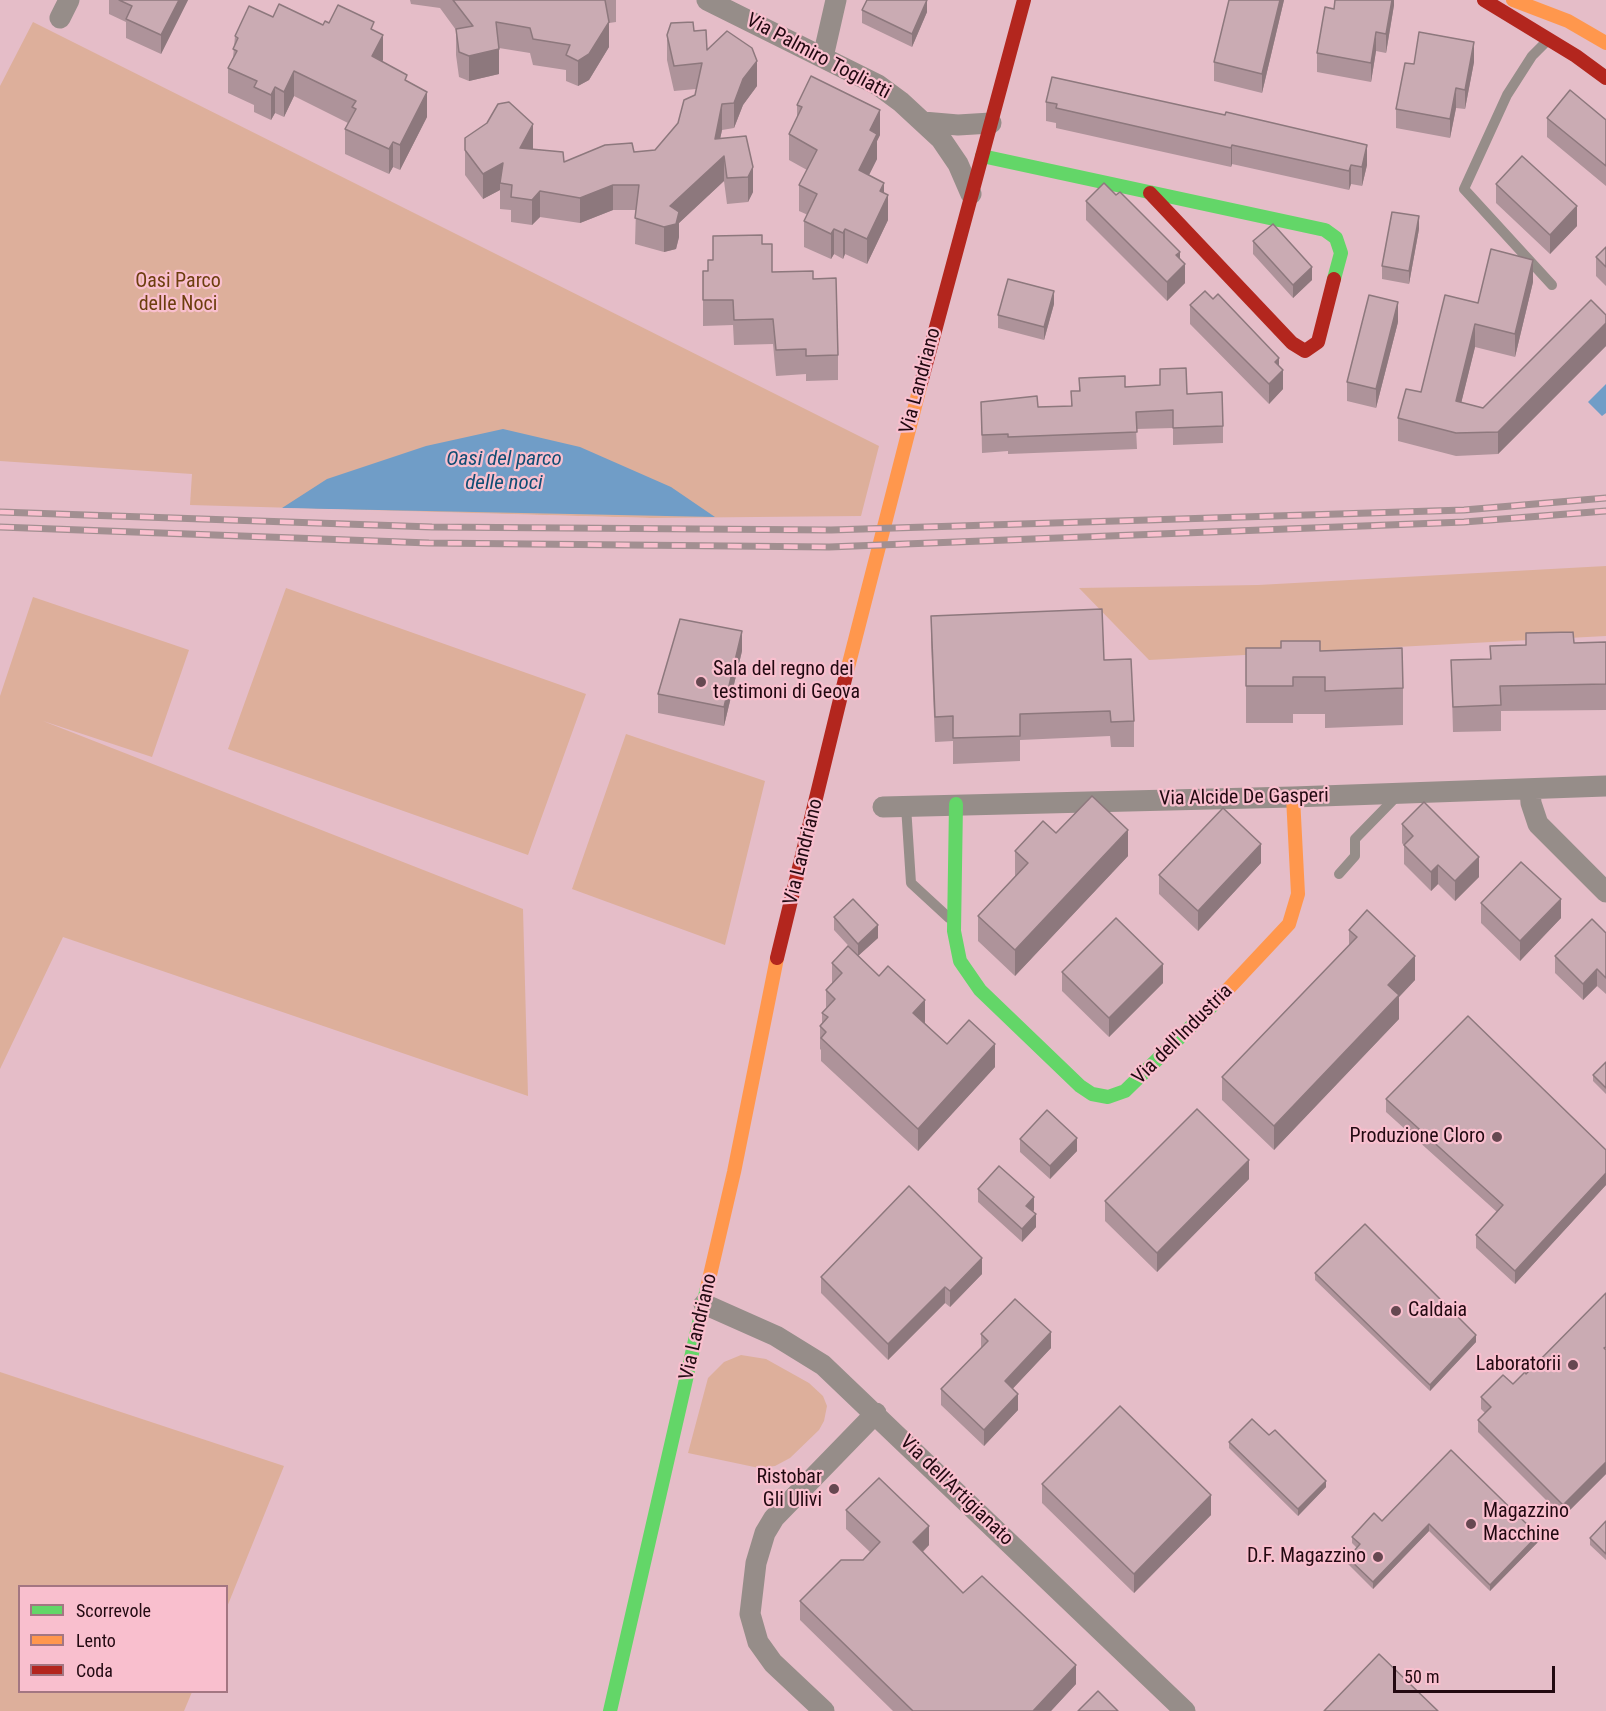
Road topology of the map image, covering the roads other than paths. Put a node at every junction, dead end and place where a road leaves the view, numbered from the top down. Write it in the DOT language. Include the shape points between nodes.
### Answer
graph roads {
  1 [pos="706,0"];
  2 [pos="836,0"];
  3 [pos="1024,0"];
  4 [pos="1484,0"];
  5 [pos="1513,0"];
  6 [pos="1549,39"];
  7 [pos="1603,41"];
  8 [pos="823,57"];
  9 [pos="1606,78"];
  10 [pos="923,122"];
  11 [pos="991,123"];
  12 [pos="982,156"];
  13 [pos="1150,193"];
  14 [pos="971,194"];
  15 [pos="1552,285"];
  16 [pos="1606,786"];
  17 [pos="1530,789"];
  18 [pos="1399,794"];
  19 [pos="1293,797"];
  20 [pos="957,804"];
  21 [pos="906,806"];
  22 [pos="883,807"];
  23 [pos="1339,874"];
  24 [pos="1606,892"];
  25 [pos="954,922"];
  26 [pos="704,1304"];
  27 [pos="876,1413"];
  28 [pos="610,1711"];
  29 [pos="824,1711"];
  30 [pos="1185,1711"];
  1 -- 8 [label="street, Via Palmiro Togliatti"];
  2 -- 8 [label="street"];
  3 -- 11 [label="street, Via Landriano"];
  4 -- 6 [label="street"];
  5 -- 7 [label="street" via="1568,21"];
  6 -- 7 [label="lane" via="1558,36"];
  6 -- 9 [label="street"];
  6 -- 15 [label="lane" via="1532,56 1507,95 1464,189"];
  8 -- 10 [label="street, Via Palmiro Togliatti" via="878,85"];
  10 -- 11 [label="street"];
  10 -- 14 [label="street, Via Palmiro Togliatti" via="954,156"];
  11 -- 12 [label="street, Via Landriano"];
  12 -- 13 [label="street"];
  12 -- 14 [label="street, Via Landriano"];
  13 -- 13 [label="street" via="1332,234 1340,246 1340,259 1318,342 1305,351 1298,348"];
  14 -- 26 [label="street, Via Landriano" via="891,494 772,978"];
  16 -- 17 [label="street, Via Alcide De Gasperi"];
  17 -- 18 [label="street, Via Alcide De Gasperi"];
  17 -- 24 [label="street" via="1538,824"];
  18 -- 19 [label="street, Via Alcide De Gasperi"];
  18 -- 23 [label="lane" via="1355,839 1355,856"];
  19 -- 20 [label="street, Via Alcide De Gasperi"];
  19 -- 25 [label="street, Via dell'Industria" via="1298,894 1289,924 1139,1080 1117,1095 1107,1097 1086,1091 980,990 960,961"];
  20 -- 21 [label="street, Via Alcide De Gasperi"];
  20 -- 25 [label="street, Via dell'Industria"];
  21 -- 22 [label="street, Via Alcide De Gasperi"];
  21 -- 25 [label="lane" via="911,883"];
  26 -- 27 [label="street, Via dell'Artigianato" via="801,1350"];
  26 -- 28 [label="street, Via Landriano"];
  27 -- 29 [label="street" via="774,1518 756,1563 750,1614 758,1641 773,1663"];
  27 -- 30 [label="street, Via dell'Artigianato"];
}
